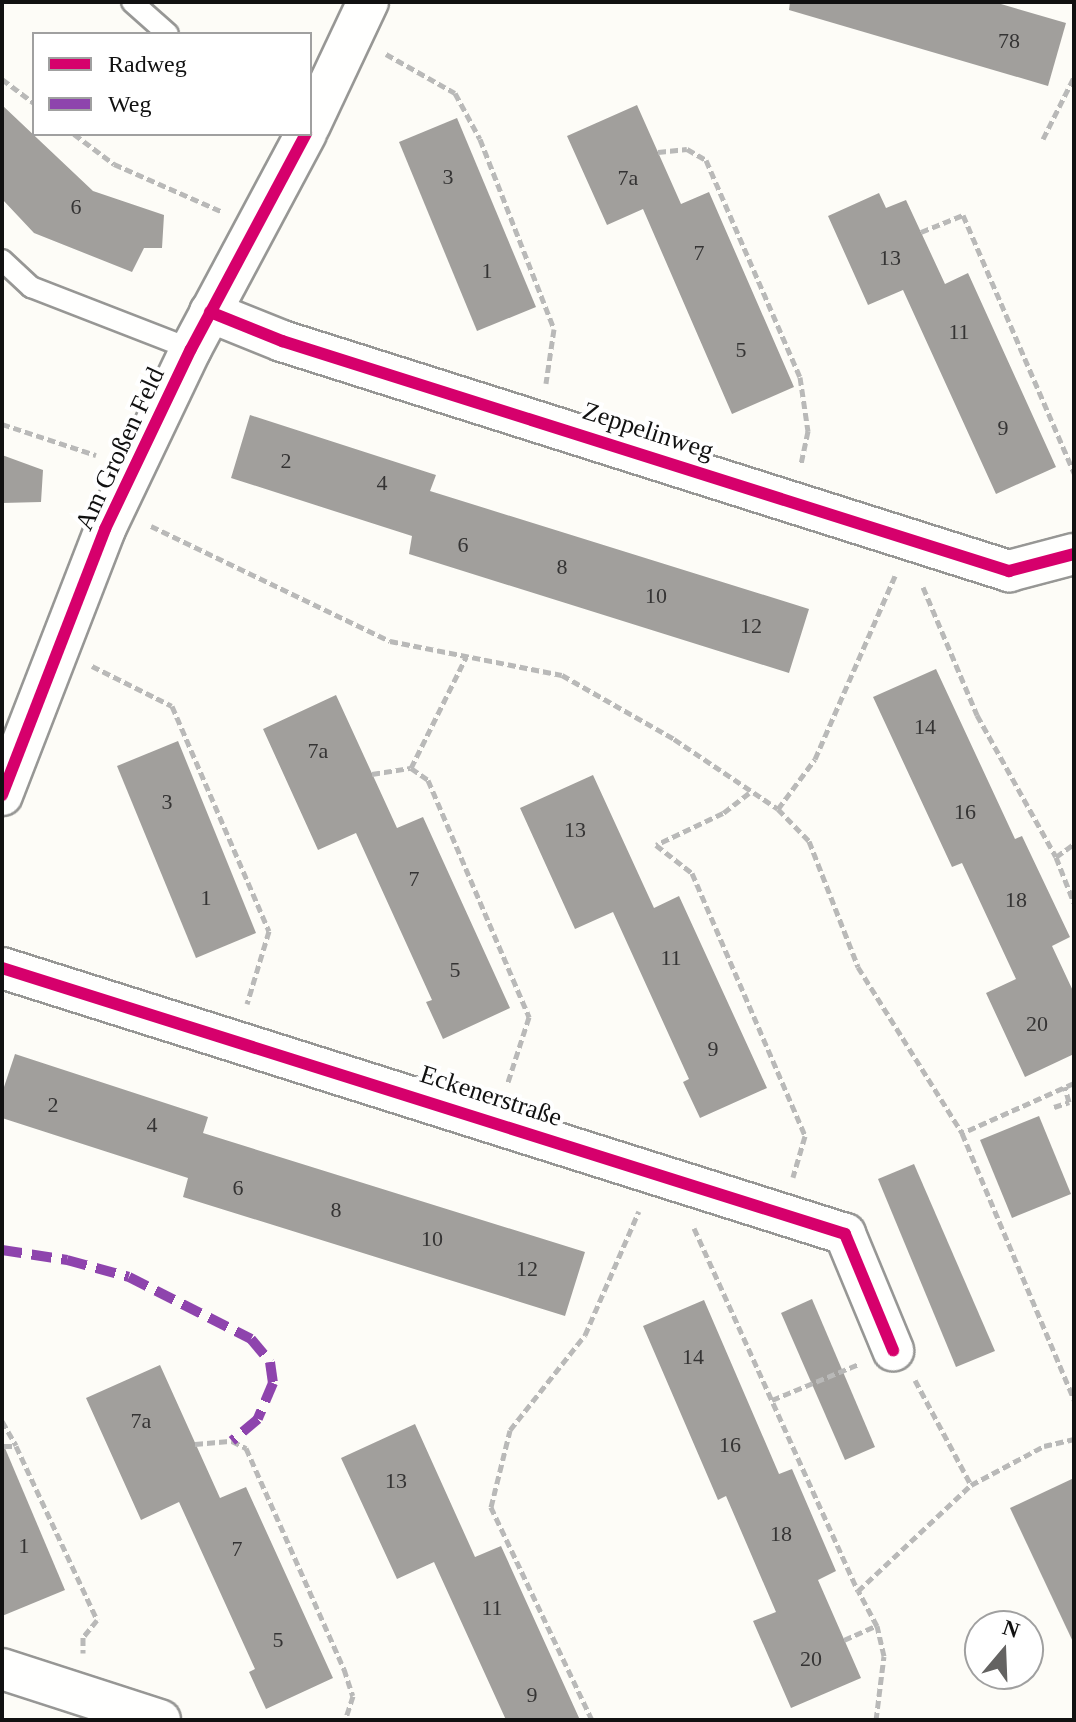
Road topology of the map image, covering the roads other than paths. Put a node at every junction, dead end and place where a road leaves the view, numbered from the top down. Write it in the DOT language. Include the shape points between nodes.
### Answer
graph roads {
  1 [pos="132,2"];
  2 [pos="368,2"];
  3 [pos="166,32"];
  4 [pos="312,116"];
  5 [pos="302,136"];
  6 [pos="2,260"];
  7 [pos="210,312"];
  8 [pos="191,349"];
  9 [pos="1074,554"];
  10 [pos="2,795"];
  11 [pos="2,968"];
  12 [pos="893,1350"];
  13 [pos="2,1669"];
  14 [pos="160,1720"];
  1 -- 3 [label="lane"];
  2 -- 4 [label="street, Am Großen Feld"];
  5 -- 7 [label="street, Am Großen Feld"];
  6 -- 8 [label="lane" via="31,287"];
  7 -- 8 [label="street, Am Großen Feld"];
  7 -- 9 [label="street, Zeppelinweg" via="282,341 793,501 906,550 1009,571"];
  8 -- 10 [label="street, Am Großen Feld" via="56,648"];
  11 -- 12 [label="street, Eckenerstraße" via="845,1234"];
  13 -- 14 [label="street"];
}
